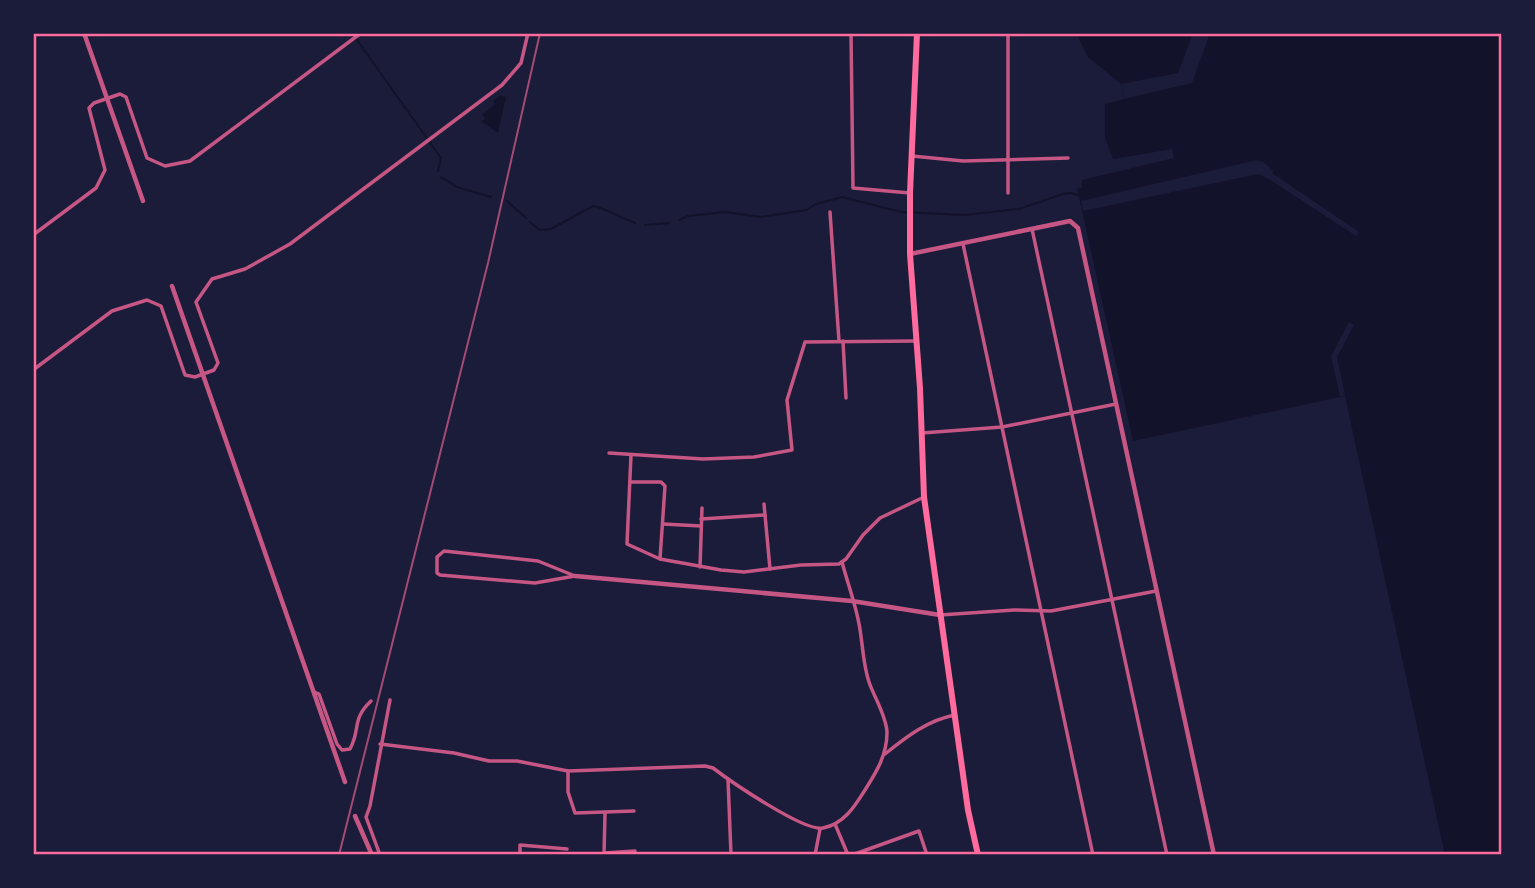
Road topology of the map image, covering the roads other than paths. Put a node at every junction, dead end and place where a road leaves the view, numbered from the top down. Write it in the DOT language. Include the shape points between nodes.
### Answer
graph roads {
  1 [pos="84,33"];
  2 [pos="361,33"];
  3 [pos="527,33"];
  4 [pos="850,33"];
  5 [pos="916,33"];
  6 [pos="1008,33"];
  7 [pos="108,99"];
  8 [pos="912,156"];
  9 [pos="1068,158"];
  10 [pos="1009,159"];
  11 [pos="1008,192"];
  12 [pos="910,193"];
  13 [pos="144,201"];
  14 [pos="830,212"];
  15 [pos="1032,229"];
  16 [pos="33,235"];
  17 [pos="963,244"];
  18 [pos="910,254"];
  19 [pos="172,286"];
  20 [pos="841,341"];
  21 [pos="915,341"];
  22 [pos="33,370"];
  23 [pos="203,374"];
  24 [pos="846,398"];
  25 [pos="1115,404"];
  26 [pos="1072,412"];
  27 [pos="1002,427"];
  28 [pos="922,433"];
  29 [pos="609,453"];
  30 [pos="631,455"];
  31 [pos="630,482"];
  32 [pos="924,497"];
  33 [pos="764,504"];
  34 [pos="702,508"];
  35 [pos="765,515"];
  36 [pos="701,519"];
  37 [pos="663,524"];
  38 [pos="701,526"];
  39 [pos="660,559"];
  40 [pos="842,562"];
  41 [pos="700,567"];
  42 [pos="770,569"];
  43 [pos="575,576"];
  44 [pos="1157,591"];
  45 [pos="1112,600"];
  46 [pos="852,601"];
  47 [pos="1042,611"];
  48 [pos="940,615"];
  49 [pos="312,691"];
  50 [pos="390,699"];
  51 [pos="371,701"];
  52 [pos="956,715"];
  53 [pos="380,744"];
  54 [pos="885,754"];
  55 [pos="568,771"];
  56 [pos="727,779"];
  57 [pos="345,782"];
  58 [pos="634,811"];
  59 [pos="605,813"];
  60 [pos="355,816"];
  61 [pos="835,824"];
  62 [pos="820,829"];
  63 [pos="567,849"];
  64 [pos="635,851"];
  65 [pos="604,854"];
  66 [pos="372,855"];
  67 [pos="380,855"];
  68 [pos="520,855"];
  69 [pos="731,855"];
  70 [pos="815,855"];
  71 [pos="850,855"];
  72 [pos="927,855"];
  73 [pos="978,855"];
  74 [pos="1093,855"];
  75 [pos="1167,855"];
  76 [pos="1214,855"];
  1 -- 7 [label="street"];
  2 -- 7 [label="street" via="190,162 165,166 147,158 126,97 120,94"];
  3 -- 23 [label="street" via="521,62 502,85 290,244 244,269 212,279 196,302 218,363"];
  4 -- 12 [label="street" via="853,188"];
  5 -- 8 [label="highway"];
  6 -- 10 [label="street"];
  7 -- 13 [label="street"];
  7 -- 16 [label="street" via="89,108 105,170 96,188"];
  8 -- 10 [label="street"];
  8 -- 12 [label="highway"];
  9 -- 10 [label="street"];
  10 -- 11 [label="street"];
  12 -- 18 [label="highway"];
  14 -- 20 [label="street"];
  15 -- 17 [label="street"];
  15 -- 25 [label="street" via="1070,221 1078,228"];
  15 -- 26 [label="street"];
  17 -- 18 [label="street"];
  17 -- 27 [label="street"];
  18 -- 21 [label="highway"];
  19 -- 23 [label="street"];
  20 -- 21 [label="street"];
  20 -- 24 [label="street"];
  20 -- 30 [label="street" via="804,342 787,400 792,450 703,459"];
  21 -- 28 [label="highway"];
  22 -- 23 [label="street" via="111,311 147,300 161,306 185,375"];
  23 -- 49 [label="street"];
  25 -- 26 [label="street"];
  25 -- 44 [label="street"];
  26 -- 27 [label="street"];
  26 -- 45 [label="street"];
  27 -- 28 [label="street"];
  27 -- 47 [label="street"];
  28 -- 32 [label="highway"];
  29 -- 30 [label="street"];
  30 -- 31 [label="street"];
  31 -- 37 [label="street" via="661,482 665,486"];
  31 -- 39 [label="street" via="627,544"];
  32 -- 40 [label="street" via="873,524"];
  32 -- 48 [label="highway"];
  33 -- 35 [label="street"];
  34 -- 36 [label="street"];
  35 -- 36 [label="street"];
  35 -- 42 [label="street"];
  36 -- 38 [label="street"];
  37 -- 38 [label="street"];
  37 -- 39 [label="street"];
  38 -- 41 [label="street"];
  39 -- 41 [label="street"];
  40 -- 42 [label="street"];
  40 -- 46 [label="street"];
  41 -- 42 [label="street" via="744,572"];
  43 -- 43 [label="street" via="538,561 444,551 438,557 440,575 534,583"];
  43 -- 46 [label="street"];
  44 -- 45 [label="street"];
  44 -- 76 [label="street"];
  45 -- 47 [label="street"];
  45 -- 75 [label="street"];
  46 -- 48 [label="street"];
  46 -- 54 [label="street" via="869,681 887,729"];
  47 -- 48 [label="street"];
  47 -- 74 [label="street"];
  48 -- 52 [label="highway"];
  49 -- 51 [label="street" via="319,694 342,750 350,749 356,721"];
  49 -- 57 [label="street"];
  50 -- 53 [label="street"];
  52 -- 54 [label="street" via="940,718"];
  52 -- 73 [label="highway"];
  53 -- 55 [label="street"];
  53 -- 67 [label="street" via="366,817"];
  54 -- 61 [label="street" via="852,810"];
  55 -- 56 [label="street" via="705,766"];
  55 -- 59 [label="street" via="575,813"];
  56 -- 62 [label="street"];
  56 -- 69 [label="street"];
  58 -- 59 [label="street"];
  59 -- 65 [label="street"];
  60 -- 66 [label="street"];
  61 -- 62 [label="street"];
  61 -- 71 [label="street"];
  62 -- 70 [label="street"];
  63 -- 68 [label="street" via="520,845"];
  64 -- 65 [label="street"];
  71 -- 72 [label="street" via="919,831"];
}
